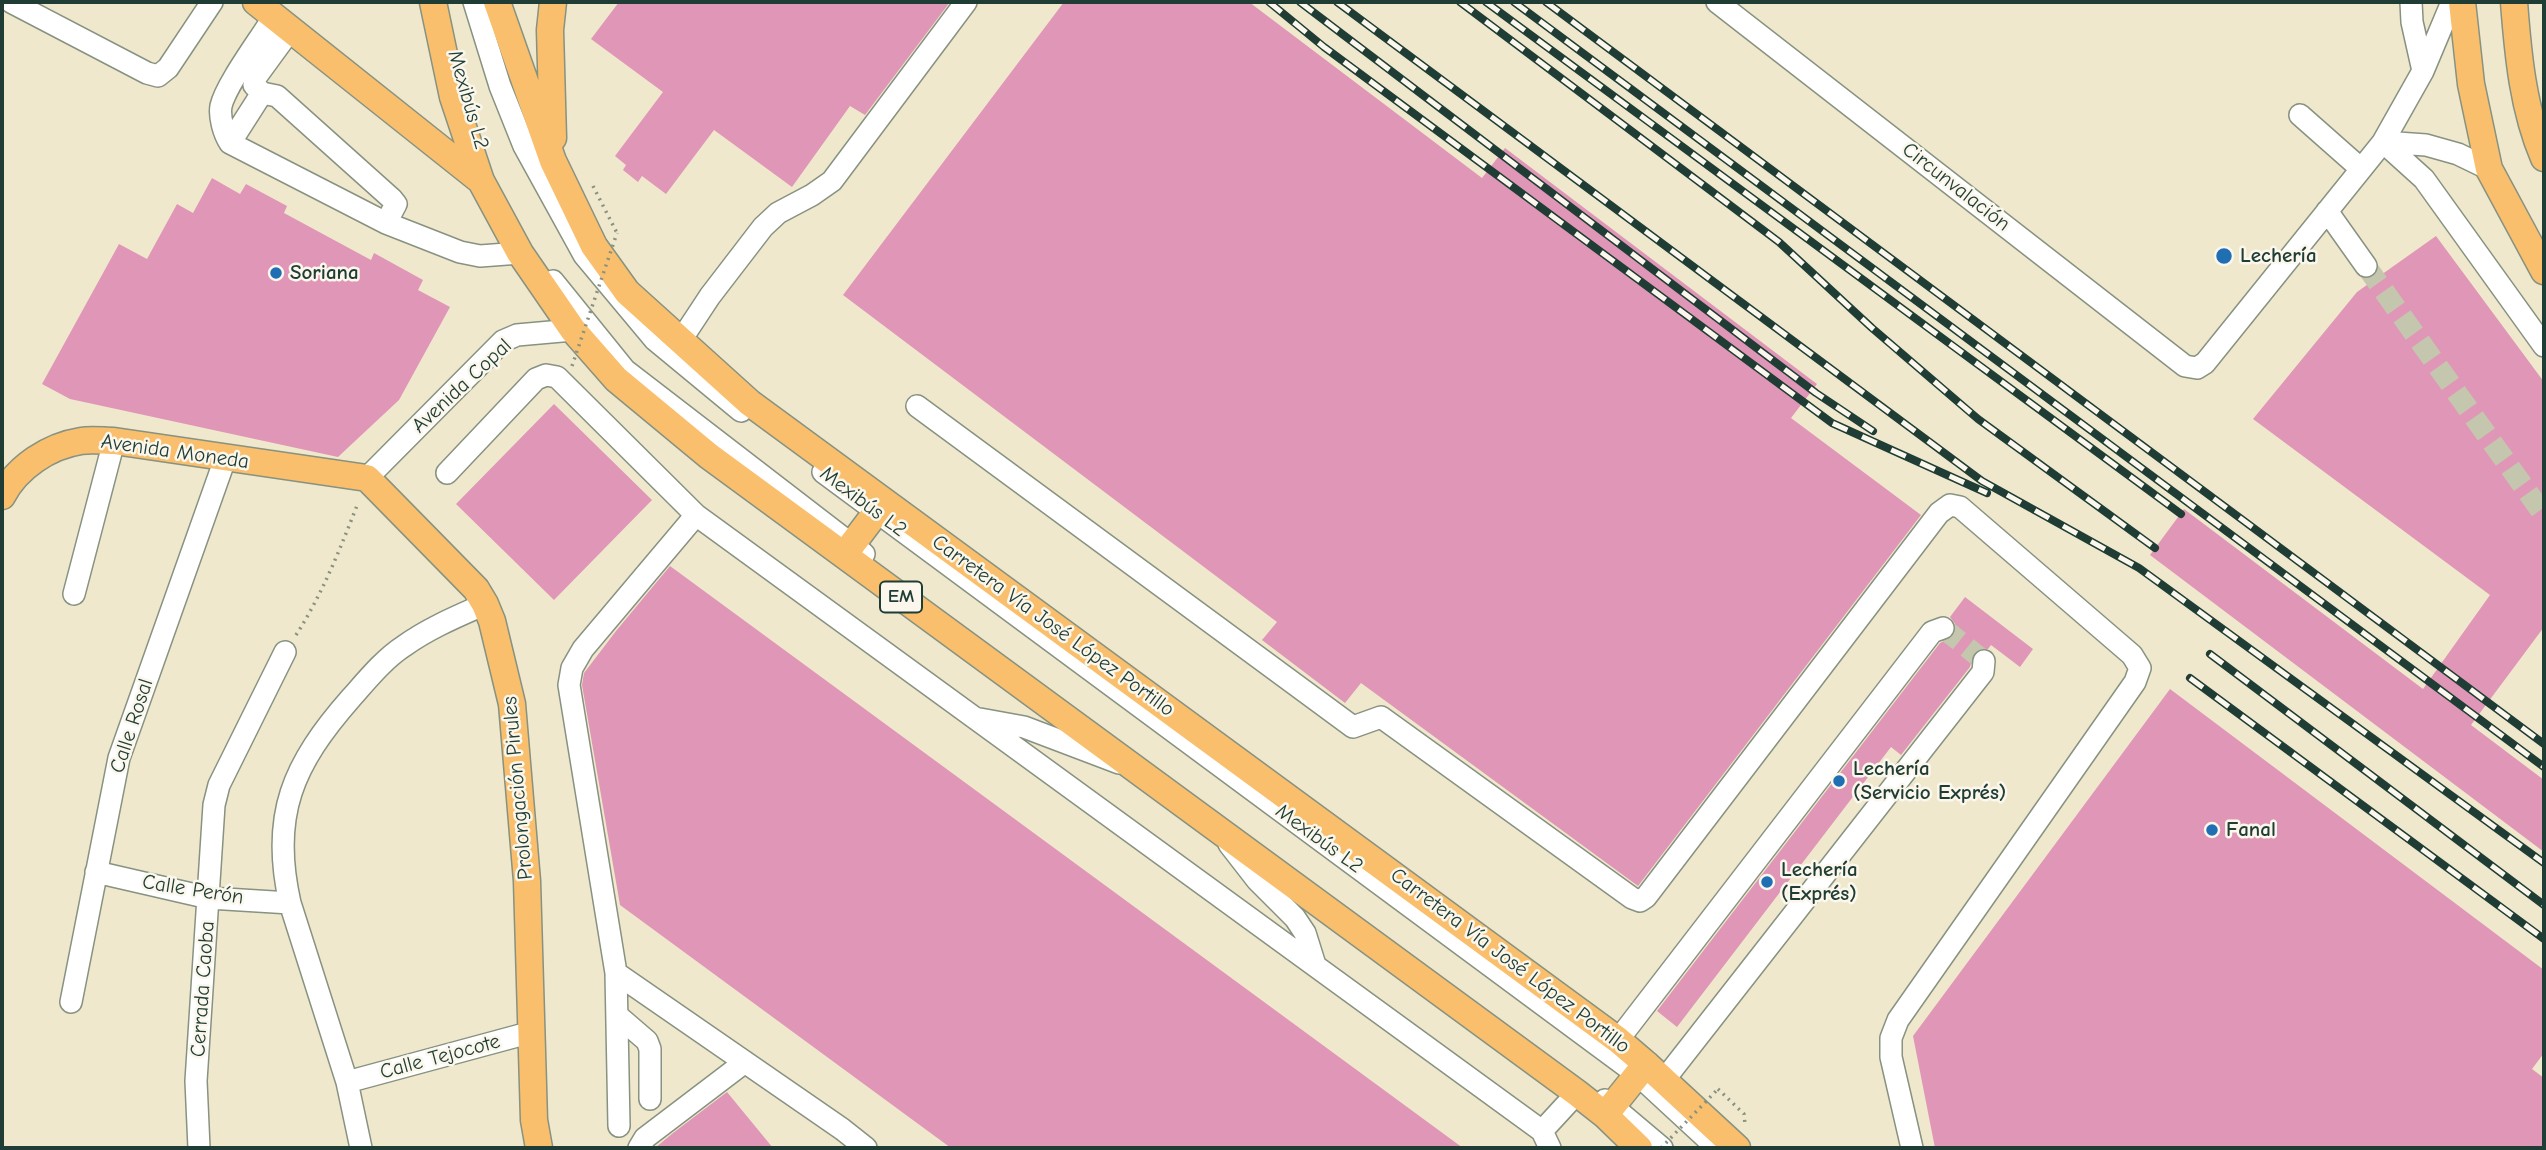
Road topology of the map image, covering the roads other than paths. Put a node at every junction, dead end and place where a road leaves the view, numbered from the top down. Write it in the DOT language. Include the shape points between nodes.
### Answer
graph roads {
  1 [pos="12,2"];
  2 [pos="212,2"];
  3 [pos="433,2"];
  4 [pos="444,2"];
  5 [pos="474,2"];
  6 [pos="497,2"];
  7 [pos="553,2"];
  8 [pos="966,2"];
  9 [pos="1717,2"];
  10 [pos="2411,2"];
  11 [pos="2452,2"];
  12 [pos="2462,2"];
  13 [pos="2514,2"];
  14 [pos="280,20"];
  15 [pos="2423,72"];
  16 [pos="270,95"];
  17 [pos="2300,115"];
  18 [pos="2383,142"];
  19 [pos="230,143"];
  20 [pos="2541,150"];
  21 [pos="553,161"];
  22 [pos="2360,168"];
  23 [pos="2489,169"];
  24 [pos="481,181"];
  25 [pos="2326,211"];
  26 [pos="386,223"];
  27 [pos="520,253"];
  28 [pos="2365,266"];
  29 [pos="2544,271"];
  30 [pos="573,330"];
  31 [pos="681,340"];
  32 [pos="2544,346"];
  33 [pos="917,406"];
  34 [pos="114,441"];
  35 [pos="225,459"];
  36 [pos="447,473"];
  37 [pos="367,478"];
  38 [pos="2,496"];
  39 [pos="880,507"];
  40 [pos="696,515"];
  41 [pos="848,550"];
  42 [pos="74,594"];
  43 [pos="485,604"];
  44 [pos="1943,628"];
  45 [pos="285,652"];
  46 [pos="1984,661"];
  47 [pos="974,718"];
  48 [pos="1135,768"];
  49 [pos="1220,831"];
  50 [pos="96,872"];
  51 [pos="209,898"];
  52 [pos="290,903"];
  53 [pos="1315,965"];
  54 [pos="617,973"];
  55 [pos="71,1002"];
  56 [pos="618,1016"];
  57 [pos="532,1032"];
  58 [pos="1618,1041"];
  59 [pos="746,1062"];
  60 [pos="1649,1073"];
  61 [pos="347,1082"];
  62 [pos="1577,1093"];
  63 [pos="650,1099"];
  64 [pos="1609,1111"];
  65 [pos="619,1126"];
  66 [pos="1546,1139"];
  67 [pos="199,1148"];
  68 [pos="361,1148"];
  69 [pos="540,1148"];
  70 [pos="639,1148"];
  71 [pos="866,1148"];
  72 [pos="1639,1148"];
  73 [pos="1662,1148"];
  74 [pos="1717,1148"];
  75 [pos="1737,1148"];
  76 [pos="1912,1148"];
  1 -- 2 [label="street" via="158,76"];
  3 -- 24 [label="main road, EM" via="453,97"];
  4 -- 41 [label="street, Mexibús L2" via="461,83 484,157 512,220 548,276 625,370"];
  5 -- 39 [label="street, Mexibús L2" via="524,146 584,255 655,340 740,410"];
  6 -- 21 [label="main road, Carretera Vía José López Portillo"];
  7 -- 21 [label="main road"];
  8 -- 31 [label="street" via="832,181 778,213 763,228"];
  9 -- 25 [label="street, Circunvalación" via="2185,366 2197,368 2205,363"];
  10 -- 15 [label="street"];
  11 -- 15 [label="street"];
  12 -- 23 [label="main road" via="2471,84"];
  13 -- 20 [label="main road" via="2518,63"];
  14 -- 16 [label="street" via="253,82"];
  14 -- 19 [label="street" via="225,94 220,109"];
  14 -- 24 [label="main road"];
  15 -- 18 [label="street"];
  16 -- 19 [label="street"];
  16 -- 26 [label="street" via="392,199 396,204"];
  17 -- 22 [label="street"];
  18 -- 22 [label="street"];
  18 -- 23 [label="street" via="2426,145"];
  18 -- 32 [label="street" via="2424,180"];
  19 -- 26 [label="street"];
  21 -- 31 [label="main road, Carretera Vía José López Portillo" via="594,246 627,292"];
  22 -- 25 [label="street"];
  23 -- 29 [label="main road"];
  24 -- 27 [label="main road, EM"];
  25 -- 28 [label="street"];
  26 -- 27 [label="street" via="460,252 480,256"];
  27 -- 30 [label="main road, EM"];
  30 -- 37 [label="street, Avenida Copal" via="517,335 503,341"];
  30 -- 41 [label="main road, EM" via="616,379 709,456"];
  31 -- 39 [label="main road, Carretera Vía José López Portillo" via="750,403"];
  33 -- 76 [label="street" via="1353,727 1381,717 1640,901 1938,513 1950,505 1960,507 2132,655 2140,668 1898,1020 1891,1056"];
  34 -- 35 [label="main road, Avenida Moneda"];
  34 -- 38 [label="main road, Avenida Moneda" via="81,441 48,451 22,469"];
  34 -- 42 [label="street"];
  35 -- 37 [label="main road, Avenida Moneda"];
  35 -- 50 [label="street, Calle Rosal" via="119,758"];
  36 -- 40 [label="street" via="536,379 546,375 557,377"];
  37 -- 43 [label="main road, Prolongación Pirules" via="476,589"];
  39 -- 41 [label="main road"];
  39 -- 58 [label="main road, Carretera Vía José López Portillo"];
  39 -- 60 [label="street, Mexibús L2"];
  40 -- 47 [label="street"];
  40 -- 54 [label="street" via="583,649 569,685"];
  41 -- 48 [label="main road, EM"];
  41 -- 64 [label="street, Mexibús L2"];
  43 -- 52 [label="street" via="402,647 327,726 301,767 286,805 282,852"];
  43 -- 57 [label="main road, Prolongación Pirules" via="512,704 527,881"];
  44 -- 58 [label="street" via="1933,632"];
  45 -- 51 [label="street" via="219,785 211,825"];
  46 -- 60 [label="street" via="1983,671"];
  47 -- 48 [label="street" via="1024,727"];
  47 -- 53 [label="street"];
  48 -- 49 [label="main road, EM"];
  49 -- 53 [label="street" via="1257,880 1295,918"];
  49 -- 62 [label="main road, EM"];
  50 -- 51 [label="street, Calle Perón"];
  50 -- 55 [label="street, Calle Rosal"];
  51 -- 52 [label="street, Calle Perón"];
  51 -- 67 [label="street, Cerrada Caoba" via="196,1081"];
  52 -- 61 [label="street"];
  53 -- 66 [label="street"];
  54 -- 56 [label="street"];
  54 -- 59 [label="street"];
  56 -- 63 [label="street" via="648,1041"];
  56 -- 65 [label="street"];
  57 -- 61 [label="street, Calle Tejocote"];
  57 -- 69 [label="main road, Prolongación Pirules" via="534,1119"];
  58 -- 60 [label="main road, Carretera Vía José López Portillo"];
  59 -- 70 [label="street" via="645,1138"];
  59 -- 71 [label="street"];
  60 -- 64 [label="main road"];
  60 -- 74 [label="street, Mexibús L2"];
  60 -- 75 [label="main road, Carretera Vía José López Portillo"];
  61 -- 68 [label="street"];
  62 -- 64 [label="main road, EM"];
  62 -- 66 [label="street"];
  64 -- 72 [label="main road, EM"];
  64 -- 73 [label="street, Mexibús L2"];
}
